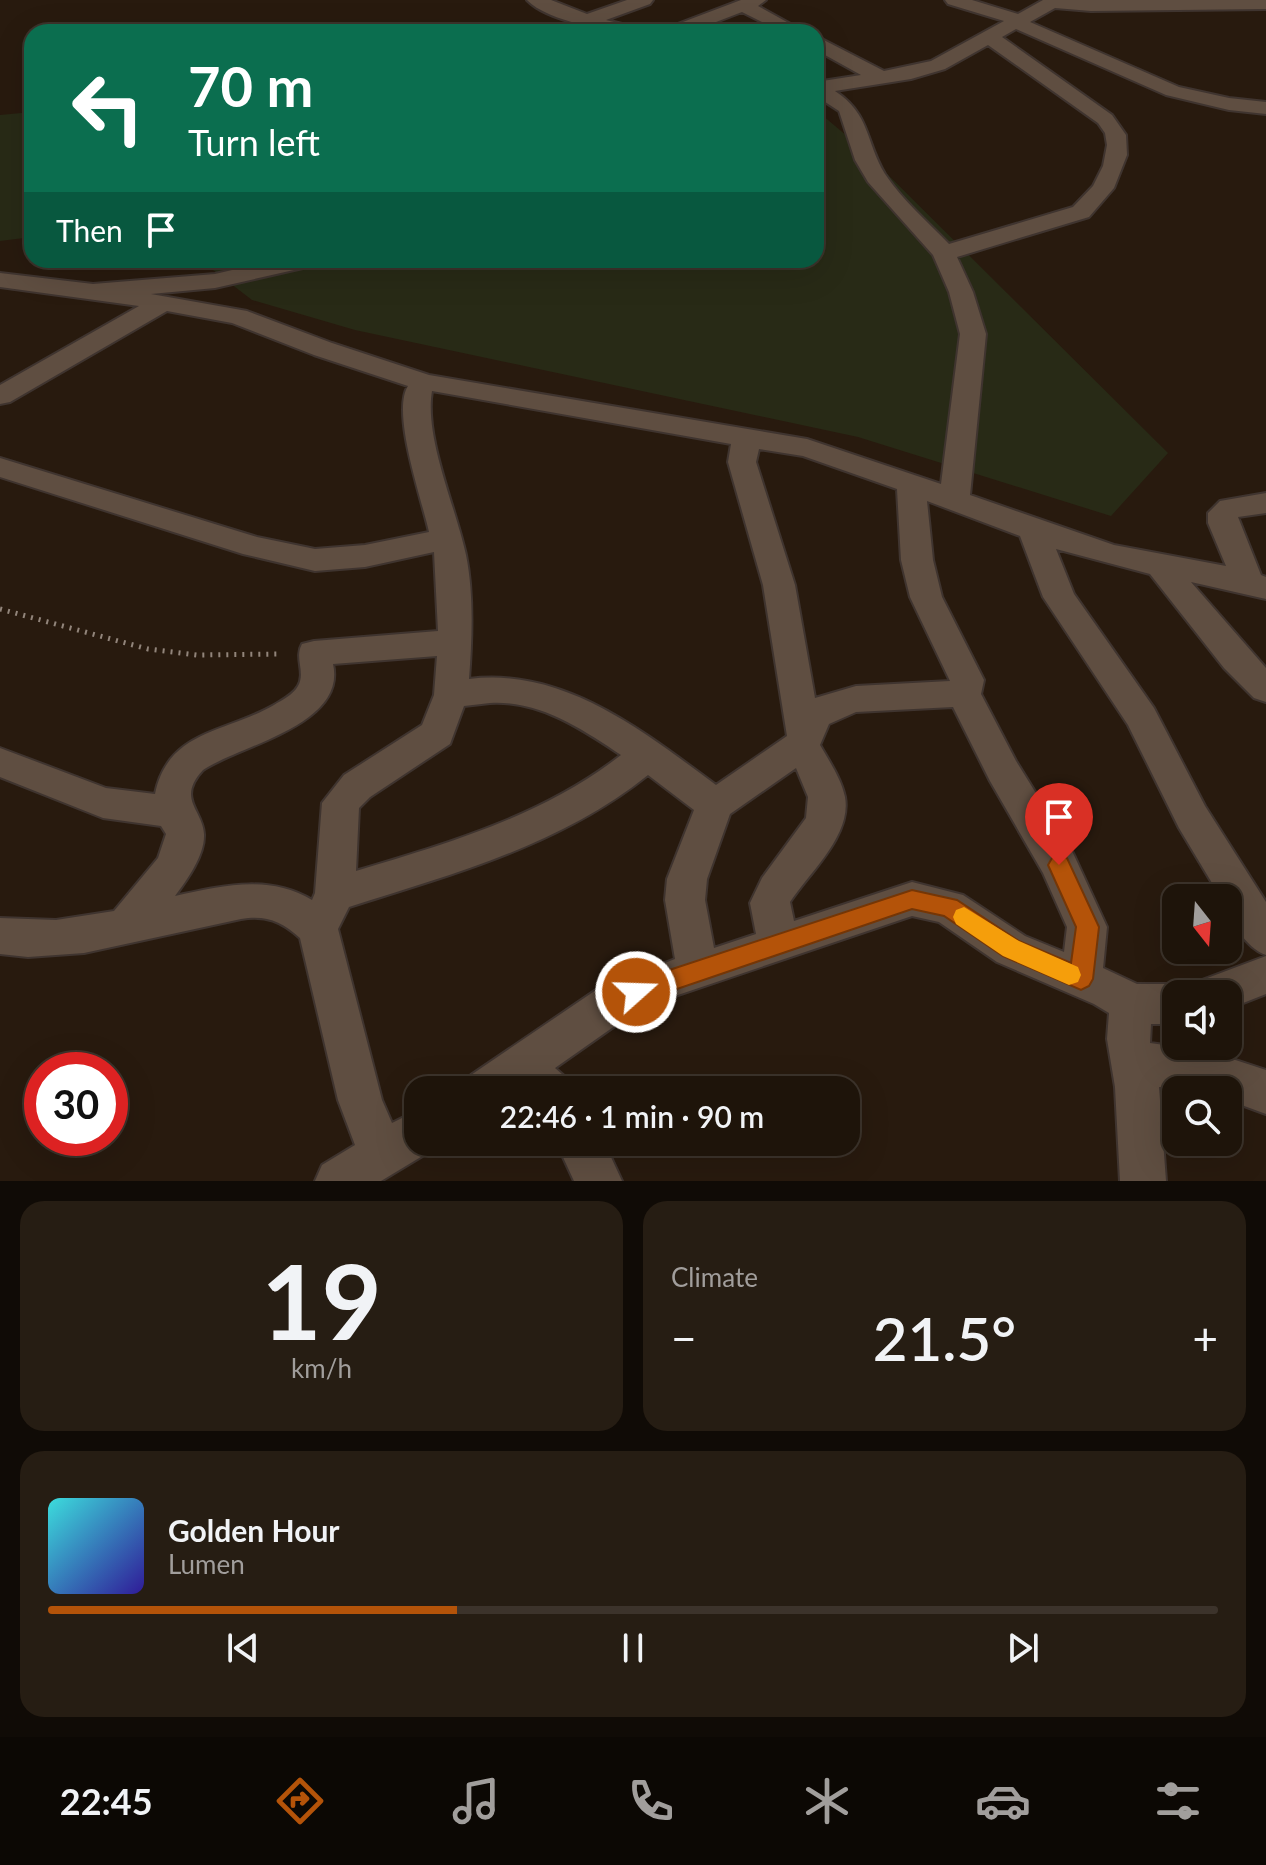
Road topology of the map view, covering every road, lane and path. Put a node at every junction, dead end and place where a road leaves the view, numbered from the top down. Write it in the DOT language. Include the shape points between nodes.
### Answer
graph roads {
  1 [pos="536,0"];
  2 [pos="644,0"];
  3 [pos="954,0"];
  4 [pos="1054,1"];
  5 [pos="750,3"];
  6 [pos="1266,4"];
  7 [pos="588,20"];
  8 [pos="1019,22"];
  9 [pos="603,24"];
  10 [pos="694,24"];
  11 [pos="783,24"];
  12 [pos="991,38"];
  13 [pos="824,46"];
  14 [pos="881,78"];
  15 [pos="1151,82"];
  16 [pos="824,87"];
  17 [pos="824,93"];
  18 [pos="1083,102"];
  19 [pos="1266,108"];
  20 [pos="944,253"];
  21 [pos="273,268"];
  22 [pos="0,280"];
  23 [pos="93,291"];
  24 [pos="165,302"];
  25 [pos="424,382"];
  26 [pos="3,391"];
  27 [pos="750,436"];
  28 [pos="0,467"];
  29 [pos="911,485"];
  30 [pos="954,501"];
  31 [pos="1266,503"];
  32 [pos="1033,529"];
  33 [pos="446,539"];
  34 [pos="1160,566"];
  35 [pos="1257,585"];
  36 [pos="0,609"];
  37 [pos="455,642"];
  38 [pos="314,653"];
  39 [pos="1266,689"];
  40 [pos="963,693"];
  41 [pos="451,695"];
  42 [pos="803,739"];
  43 [pos="647,755"];
  44 [pos="0,762"];
  45 [pos="715,805"];
  46 [pos="172,812"];
  47 [pos="327,912"];
  48 [pos="128,924"];
  49 [pos="1266,937"];
  50 [pos="10,940"];
  51 [pos="779,945"];
  52 [pos="698,972"];
  53 [pos="1266,975"];
  54 [pos="1081,979"];
  55 [pos="1242,984"];
  56 [pos="1131,1004"];
  57 [pos="1162,1004"];
  58 [pos="1132,1062"];
  59 [pos="526,1076"];
  60 [pos="1266,1092"];
  61 [pos="400,1144"];
  62 [pos="586,1156"];
  63 [pos="338,1181"];
  64 [pos="599,1181"];
  65 [pos="1143,1181"];
  1 -- 7 [label="street"];
  2 -- 7 [label="street"];
  3 -- 8 [label="street"];
  4 -- 6 [label="street" via="1091,6"];
  4 -- 8 [label="street"];
  5 -- 10 [label="street"];
  5 -- 11 [label="street"];
  7 -- 9 [label="street"];
  8 -- 12 [label="street"];
  8 -- 15 [label="street"];
  12 -- 14 [label="street" via="938,65"];
  12 -- 18 [label="street"];
  13 -- 14 [label="street"];
  14 -- 16 [label="street"];
  15 -- 18 [label="street"];
  15 -- 19 [label="street" via="1202,99"];
  17 -- 20 [label="street" via="854,119 879,182"];
  18 -- 20 [label="street" via="1116,134 1110,174 1090,206"];
  20 -- 30 [label="street" via="973,334"];
  21 -- 23 [label="street" via="215,281"];
  22 -- 23 [label="street"];
  23 -- 24 [label="street"];
  24 -- 25 [label="street" via="238,316"];
  24 -- 26 [label="street"];
  25 -- 27 [label="street"];
  25 -- 33 [label="street" via="417,393 417,421"];
  27 -- 29 [label="street" via="868,466"];
  27 -- 42 [label="street" via="742,462 779,585"];
  28 -- 33 [label="street" via="254,547 315,560"];
  29 -- 30 [label="street"];
  29 -- 40 [label="street" via="917,560 926,597 967,680"];
  30 -- 32 [label="street"];
  31 -- 35 [label="street" via="1223,513 1223,523"];
  32 -- 34 [label="street"];
  32 -- 49 [label="street" via="1059,597 1142,718 1192,817"];
  33 -- 37 [label="street"];
  34 -- 35 [label="street"];
  34 -- 39 [label="street"];
  36 -- 38 [label="path" via="148,649 197,655"];
  37 -- 38 [label="street"];
  37 -- 41 [label="street"];
  38 -- 46 [label="street" via="318,680 307,698 286,717 232,737 189,761 174,788"];
  40 -- 42 [label="street" via="833,705 815,715"];
  40 -- 54 [label="street" via="1059,865 1087,927"];
  41 -- 43 [label="street" via="512,690 561,703"];
  41 -- 47 [label="street" via="437,734 357,786 341,803"];
  42 -- 45 [label="street"];
  42 -- 51 [label="street" via="827,804 818,834 770,903"];
  43 -- 45 [label="street"];
  43 -- 47 [label="street" via="618,782 522,832"];
  44 -- 46 [label="street" via="103,803"];
  45 -- 52 [label="street" via="687,879 685,900"];
  46 -- 48 [label="street" via="185,834 174,867"];
  47 -- 48 [label="street" via="301,912 261,900"];
  47 -- 61 [label="street" via="360,1100"];
  48 -- 50 [label="street"];
  51 -- 52 [label="street"];
  51 -- 54 [label="street" via="912,899 949,907 1011,949"];
  52 -- 59 [label="street" via="614,1002"];
  53 -- 55 [label="street"];
  54 -- 56 [label="street"];
  56 -- 57 [label="street"];
  56 -- 58 [label="street"];
  58 -- 60 [label="street" via="1208,1072"];
  58 -- 65 [label="street"];
  61 -- 63 [label="street"];
  62 -- 64 [label="street"];
}
